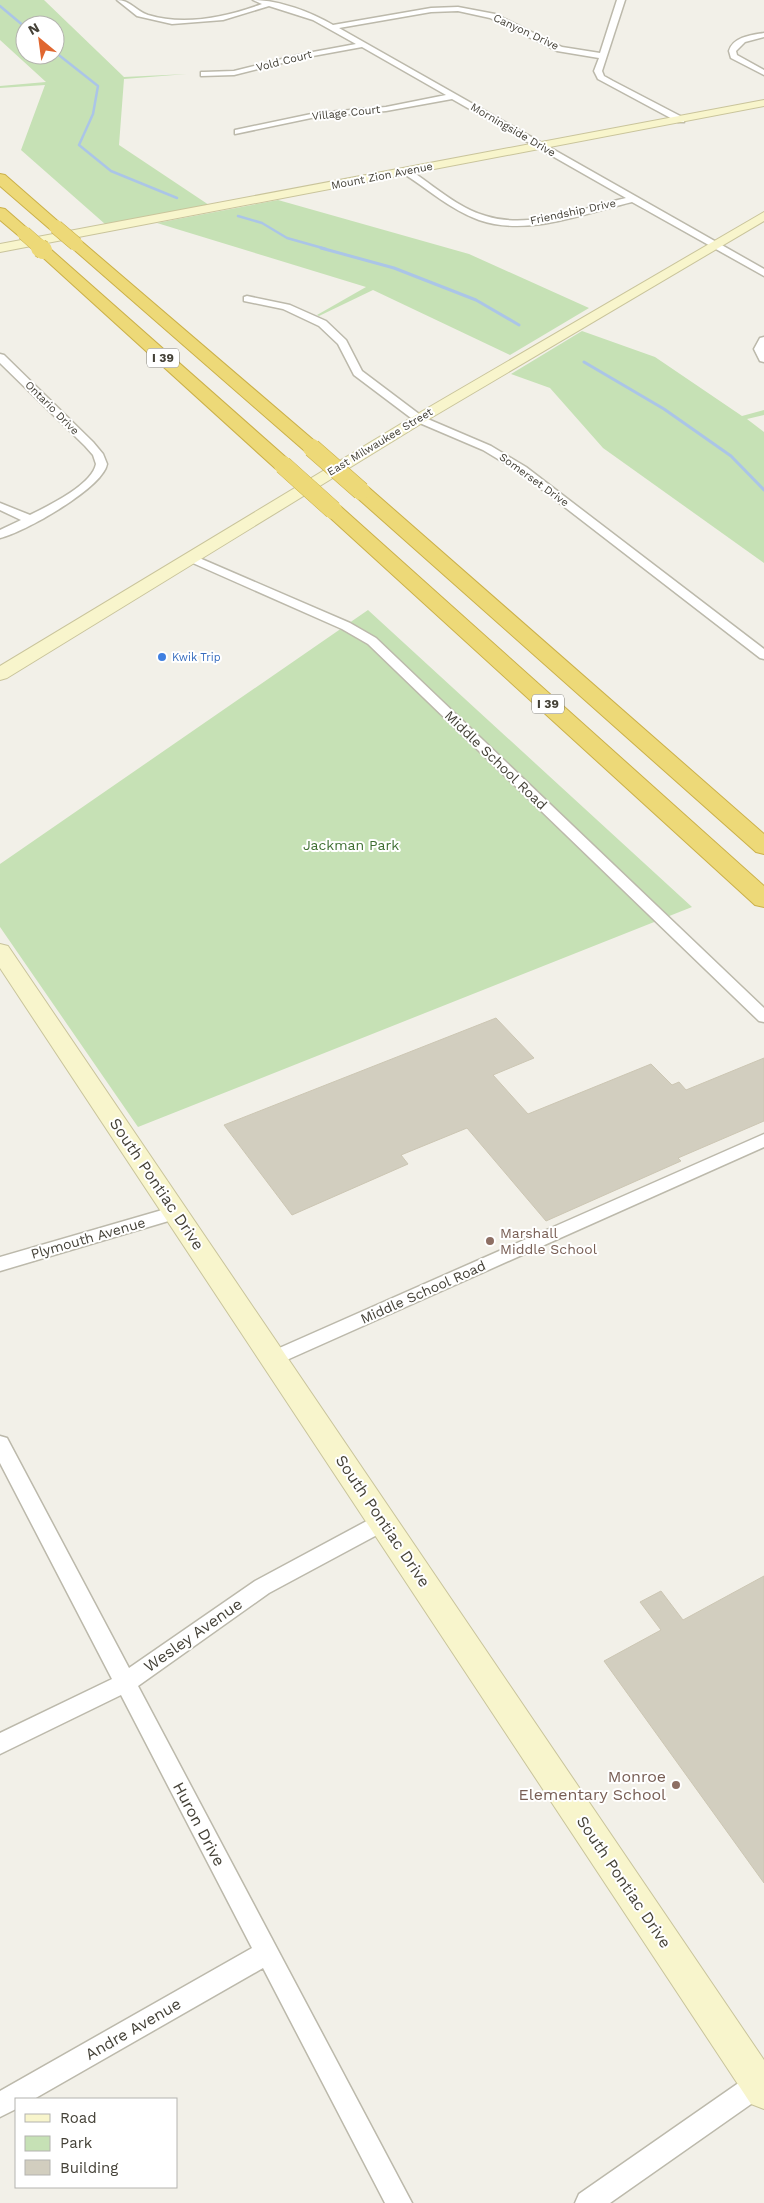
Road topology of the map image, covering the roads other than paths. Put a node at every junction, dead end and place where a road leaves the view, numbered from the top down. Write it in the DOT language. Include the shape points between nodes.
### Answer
graph roads {
  1 [pos="121,0"];
  2 [pos="257,0"];
  3 [pos="621,0"];
  4 [pos="268,4"];
  5 [pos="331,27"];
  6 [pos="764,35"];
  7 [pos="363,45"];
  8 [pos="602,56"];
  9 [pos="764,73"];
  10 [pos="204,74"];
  11 [pos="454,96"];
  12 [pos="764,104"];
  13 [pos="681,120"];
  14 [pos="238,132"];
  15 [pos="541,147"];
  16 [pos="407,172"];
  17 [pos="0,178"];
  18 [pos="632,199"];
  19 [pos="0,212"];
  20 [pos="764,216"];
  21 [pos="715,245"];
  22 [pos="0,248"];
  23 [pos="764,273"];
  24 [pos="247,299"];
  25 [pos="764,340"];
  26 [pos="0,357"];
  27 [pos="764,359"];
  28 [pos="419,419"];
  29 [pos="101,461"];
  30 [pos="0,506"];
  31 [pos="29,519"];
  32 [pos="0,536"];
  33 [pos="190,558"];
  34 [pos="764,655"];
  35 [pos="0,674"];
  36 [pos="764,847"];
  37 [pos="764,899"];
  38 [pos="0,952"];
  39 [pos="764,1017"];
  40 [pos="764,1140"];
  41 [pos="176,1212"];
  42 [pos="0,1264"];
  43 [pos="274,1358"];
  44 [pos="0,1444"];
  45 [pos="7,1474"];
  46 [pos="383,1522"];
  47 [pos="125,1682"];
  48 [pos="0,1744"];
  49 [pos="266,1954"];
  50 [pos="762,2088"];
  51 [pos="0,2105"];
  52 [pos="399,2203"];
  53 [pos="588,2203"];
  1 -- 4 [label="street" via="142,16 173,22 229,16"];
  2 -- 4 [label="street, Morningside Drive"];
  3 -- 8 [label="street"];
  4 -- 5 [label="street, Morningside Drive" via="316,18"];
  5 -- 7 [label="street, Morningside Drive"];
  5 -- 8 [label="street, Canyon Drive" via="431,10 458,9 492,16 560,49"];
  6 -- 9 [label="street" via="741,41 732,51 734,56"];
  7 -- 10 [label="street, Vold Court" via="242,71"];
  7 -- 11 [label="street, Morningside Drive"];
  8 -- 13 [label="street" via="598,71 602,77"];
  11 -- 14 [label="street, Village Court" via="386,109 316,115"];
  11 -- 15 [label="street, Morningside Drive"];
  12 -- 13 [label="main road, Mount Zion Avenue"];
  13 -- 15 [label="main road, Mount Zion Avenue"];
  15 -- 16 [label="main road, Mount Zion Avenue"];
  15 -- 18 [label="street, Morningside Drive"];
  16 -- 18 [label="street, Friendship Drive" via="476,215 499,222 536,221"];
  16 -- 22 [label="main road, Mount Zion Avenue"];
  17 -- 36 [label="highway, I 39, bridge"];
  18 -- 21 [label="street, Morningside Drive"];
  19 -- 37 [label="highway, I 39, bridge"];
  20 -- 21 [label="main road, East Milwaukee Street"];
  21 -- 23 [label="street, Morningside Drive"];
  21 -- 28 [label="main road, East Milwaukee Street"];
  24 -- 28 [label="street, Somerset Drive" via="286,307 315,319 342,342 351,365 358,373"];
  25 -- 27 [label="street" via="759,349"];
  26 -- 29 [label="street, Ontario Drive" via="89,444"];
  28 -- 33 [label="main road, East Milwaukee Street"];
  28 -- 34 [label="street, Somerset Drive" via="487,448 522,469"];
  29 -- 31 [label="street" via="96,478 83,490"];
  30 -- 31 [label="street"];
  31 -- 32 [label="street"];
  33 -- 35 [label="main road, East Milwaukee Street"];
  33 -- 39 [label="street, Middle School Road" via="346,626 372,641"];
  38 -- 41 [label="main road, South Pontiac Drive"];
  40 -- 43 [label="street, Middle School Road"];
  41 -- 42 [label="street, Plymouth Avenue"];
  41 -- 43 [label="main road, South Pontiac Drive"];
  43 -- 46 [label="main road, South Pontiac Drive"];
  44 -- 45 [label="street, Huron Drive"];
  45 -- 47 [label="street, Huron Drive"];
  46 -- 47 [label="street, Wesley Avenue" via="262,1587"];
  46 -- 50 [label="main road, South Pontiac Drive"];
  47 -- 48 [label="street, Wesley Avenue"];
  47 -- 49 [label="street, Huron Drive"];
  49 -- 51 [label="street, Andre Avenue"];
  49 -- 52 [label="street, Huron Drive"];
  50 -- 53 [label="street"];
}
